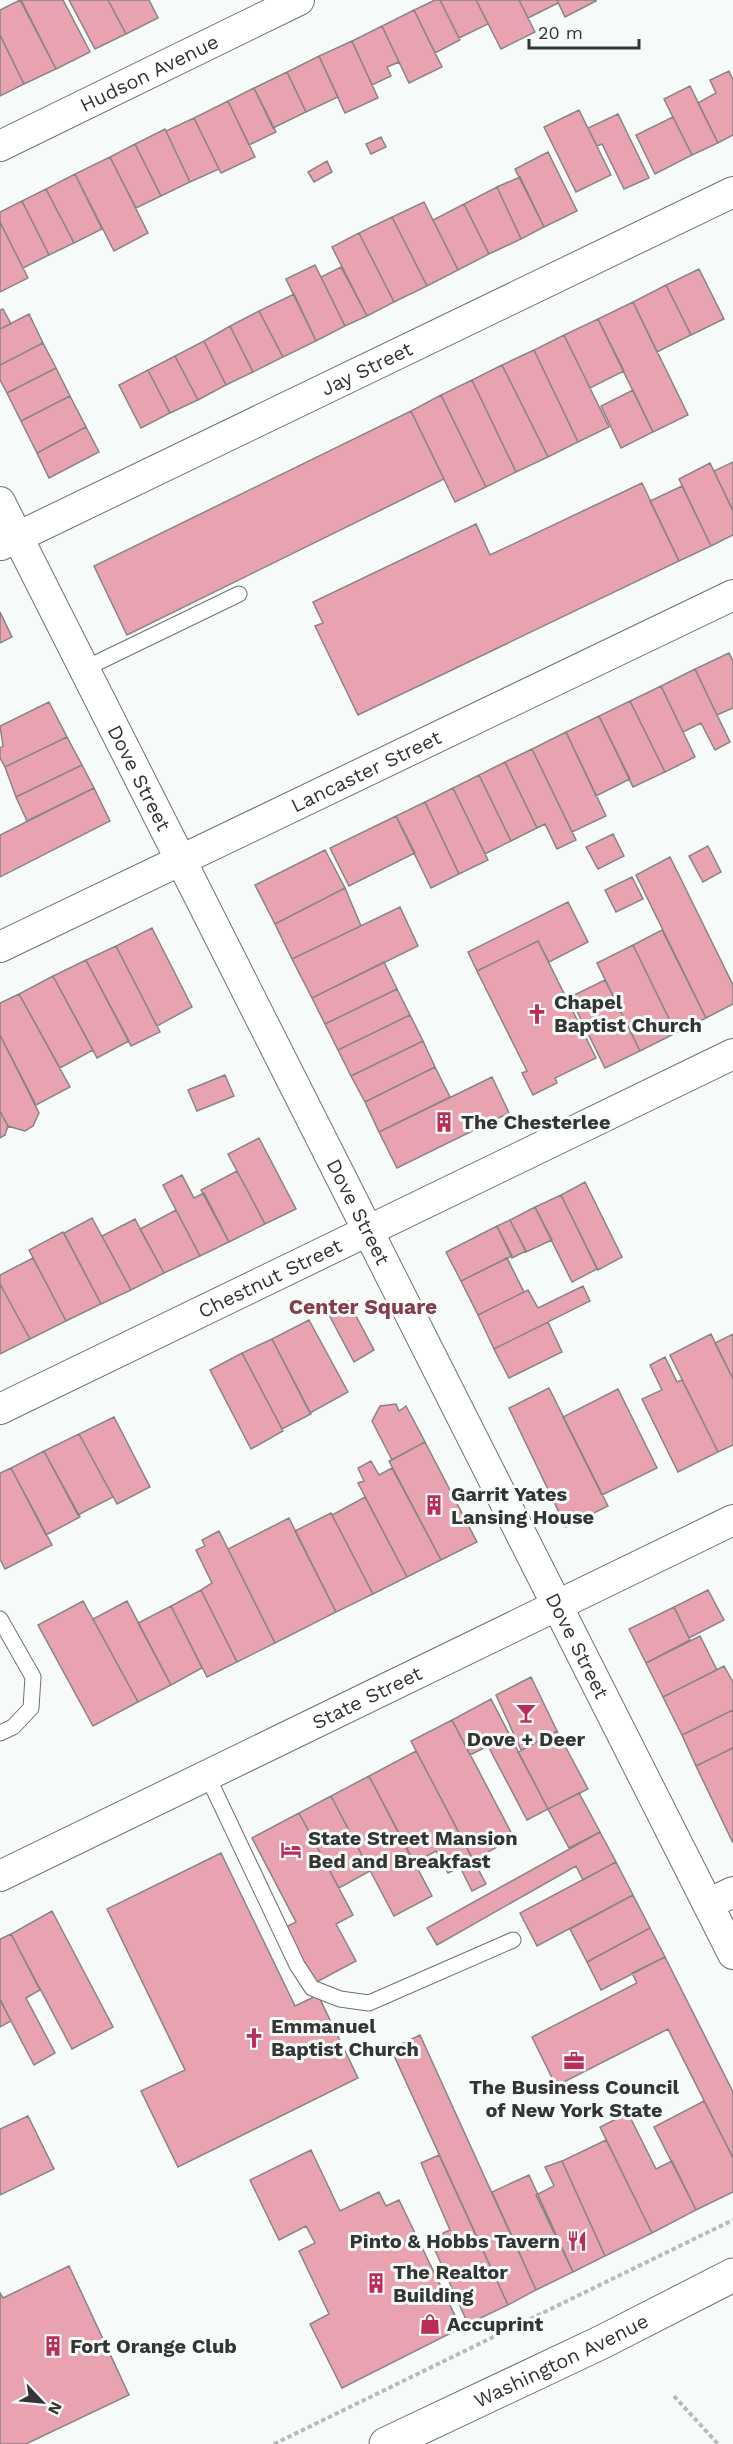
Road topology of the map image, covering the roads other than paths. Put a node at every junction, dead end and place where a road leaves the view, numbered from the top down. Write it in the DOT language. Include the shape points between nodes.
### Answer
graph roads {
  1 [pos="299,0"];
  2 [pos="0,146"];
  3 [pos="733,192"];
  4 [pos="0,502"];
  5 [pos="9,541"];
  6 [pos="239,594"];
  7 [pos="733,595"];
  8 [pos="84,669"];
  9 [pos="181,860"];
  10 [pos="0,947"];
  11 [pos="733,1053"];
  12 [pos="368,1231"];
  13 [pos="0,1409"];
  14 [pos="733,1520"];
  15 [pos="557,1605"];
  16 [pos="0,1618"];
  17 [pos="0,1733"];
  18 [pos="207,1775"];
  19 [pos="0,1876"];
  20 [pos="721,1898"];
  21 [pos="513,1940"];
  22 [pos="733,1954"];
  23 [pos="733,2275"];
  24 [pos="386,2444"];
  1 -- 2 [label="street, Hudson Avenue"];
  3 -- 5 [label="street, Jay Street"];
  4 -- 5 [label="street, Dove Street"];
  5 -- 8 [label="street, Dove Street"];
  6 -- 8 [label="lane"];
  7 -- 9 [label="street, Lancaster Street"];
  8 -- 9 [label="street, Dove Street"];
  9 -- 10 [label="street, Lancaster Street"];
  9 -- 12 [label="street, Dove Street"];
  11 -- 12 [label="street, Chestnut Street"];
  12 -- 13 [label="street, Chestnut Street"];
  12 -- 15 [label="street, Dove Street"];
  14 -- 15 [label="street, State Street"];
  15 -- 18 [label="street, State Street"];
  15 -- 20 [label="street, Dove Street"];
  16 -- 17 [label="lane" via="33,1677 32,1708 13,1727"];
  18 -- 19 [label="street, State Street"];
  18 -- 21 [label="lane" via="297,1965 312,1988 340,1999 369,2003"];
  20 -- 22 [label="street, Dove Street"];
  23 -- 24 [label="main road, Washington Avenue"];
}
